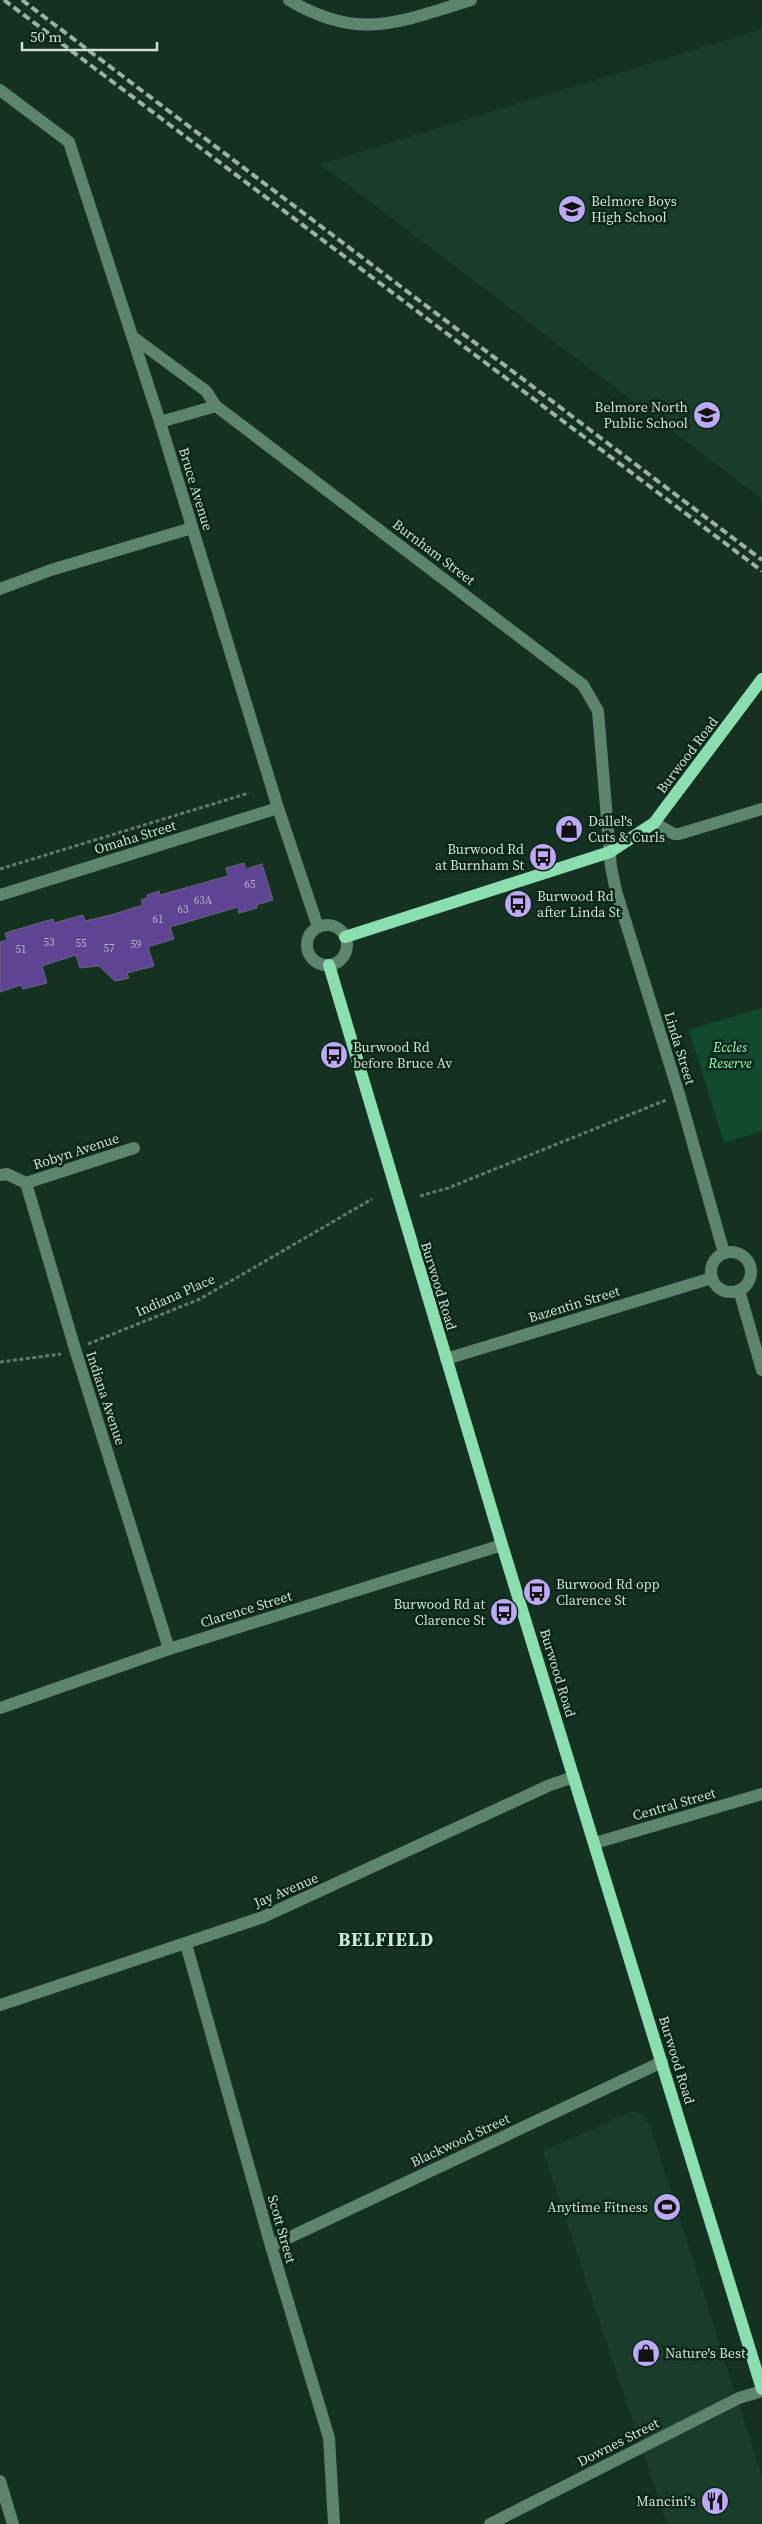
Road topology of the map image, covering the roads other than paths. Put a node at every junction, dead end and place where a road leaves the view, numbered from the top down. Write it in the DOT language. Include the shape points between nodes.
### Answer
graph roads {
  1 [pos="289,0"];
  2 [pos="471,0"];
  3 [pos="0,90"];
  4 [pos="133,337"];
  5 [pos="216,406"];
  6 [pos="160,422"];
  7 [pos="192,528"];
  8 [pos="0,589"];
  9 [pos="762,679"];
  10 [pos="278,808"];
  11 [pos="762,809"];
  12 [pos="654,823"];
  13 [pos="610,852"];
  14 [pos="0,896"];
  15 [pos="318,927"];
  16 [pos="345,937"];
  17 [pos="329,965"];
  18 [pos="134,1148"];
  19 [pos="0,1175"];
  20 [pos="26,1183"];
  21 [pos="724,1253"];
  22 [pos="756,1267"];
  23 [pos="712,1278"];
  24 [pos="739,1290"];
  25 [pos="446,1359"];
  26 [pos="762,1370"];
  27 [pos="502,1545"];
  28 [pos="169,1648"];
  29 [pos="0,1708"];
  30 [pos="574,1777"];
  31 [pos="762,1794"];
  32 [pos="595,1843"];
  33 [pos="186,1944"];
  34 [pos="0,2005"];
  35 [pos="662,2062"];
  36 [pos="271,2246"];
  37 [pos="762,2390"];
  38 [pos="0,2481"];
  39 [pos="13,2524"];
  40 [pos="334,2524"];
  41 [pos="490,2524"];
  1 -- 2 [label="street" via="324,18 356,26 396,22"];
  3 -- 4 [label="street, Bruce Avenue" via="69,142"];
  4 -- 5 [label="street, Burnham Street" via="206,391"];
  4 -- 6 [label="street, Bruce Avenue"];
  5 -- 6 [label="street"];
  5 -- 13 [label="street, Burnham Street" via="584,685 598,711"];
  6 -- 7 [label="street, Bruce Avenue"];
  7 -- 8 [label="street" via="51,570"];
  7 -- 10 [label="street, Bruce Avenue"];
  9 -- 12 [label="main road, Burwood Road"];
  10 -- 14 [label="street, Omaha Street"];
  10 -- 15 [label="street, Bruce Avenue"];
  11 -- 12 [label="street" via="679,834"];
  12 -- 13 [label="main road, Burwood Road"];
  13 -- 16 [label="main road, Burwood Road"];
  13 -- 21 [label="street, Linda Street" via="616,892"];
  15 -- 16 [label="street" via="334,926"];
  15 -- 17 [label="street" via="307,940 308,951 316,962"];
  16 -- 17 [label="street" via="345,954 341,960"];
  17 -- 25 [label="main road, Burwood Road"];
  18 -- 20 [label="street, Robyn Avenue"];
  19 -- 20 [label="street" via="8,1174"];
  20 -- 28 [label="street, Indiana Avenue"];
  21 -- 22 [label="street" via="742,1255"];
  21 -- 23 [label="street" via="714,1260"];
  22 -- 24 [label="street" via="749,1281"];
  23 -- 24 [label="street" via="726,1291"];
  23 -- 25 [label="street, Bazentin Street"];
  24 -- 26 [label="street"];
  25 -- 27 [label="main road, Burwood Road"];
  27 -- 28 [label="street, Clarence Street"];
  27 -- 30 [label="main road, Burwood Road"];
  28 -- 29 [label="street, Clarence Street"];
  30 -- 32 [label="main road, Burwood Road"];
  30 -- 33 [label="street, Jay Avenue" via="550,1785 263,1917"];
  31 -- 32 [label="street, Central Street"];
  32 -- 35 [label="main road, Burwood Road"];
  33 -- 34 [label="street, Jay Avenue"];
  33 -- 36 [label="street, Scott Street"];
  35 -- 36 [label="street, Blackwood Street"];
  35 -- 37 [label="main road, Burwood Road"];
  36 -- 40 [label="street, Scott Street" via="329,2438"];
  37 -- 41 [label="street, Downes Street" via="739,2398"];
  38 -- 39 [label="street"];
}
